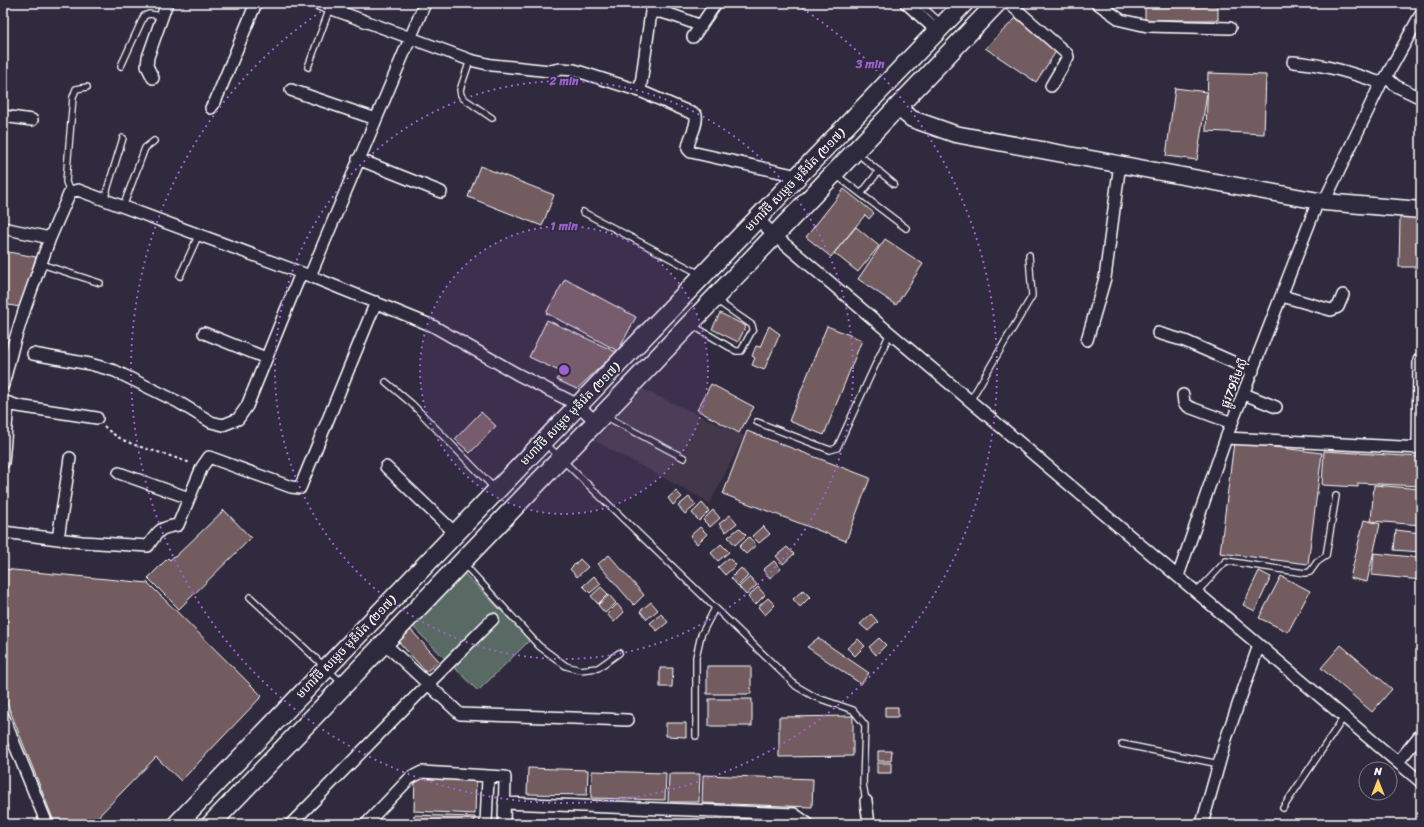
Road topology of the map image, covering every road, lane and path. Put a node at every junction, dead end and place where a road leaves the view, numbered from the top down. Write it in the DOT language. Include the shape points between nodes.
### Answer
graph roads {
  1 [pos="167,3"];
  2 [pos="256,3"];
  3 [pos="316,3"];
  4 [pos="425,3"];
  5 [pos="716,3"];
  6 [pos="906,3"];
  7 [pos="919,3"];
  8 [pos="964,3"];
  9 [pos="997,3"];
  10 [pos="1009,3"];
  11 [pos="1097,3"];
  12 [pos="330,8"];
  13 [pos="1421,14"];
  14 [pos="162,16"];
  15 [pos="701,26"];
  16 [pos="940,28"];
  17 [pos="1230,28"];
  18 [pos="694,37"];
  19 [pos="410,38"];
  20 [pos="470,60"];
  21 [pos="1293,62"];
  22 [pos="121,66"];
  23 [pos="308,67"];
  24 [pos="153,78"];
  25 [pos="1383,80"];
  26 [pos="87,86"];
  27 [pos="1051,86"];
  28 [pos="291,90"];
  29 [pos="640,91"];
  30 [pos="1421,98"];
  31 [pos="211,108"];
  32 [pos="897,108"];
  33 [pos="3,116"];
  34 [pos="492,118"];
  35 [pos="376,119"];
  36 [pos="32,120"];
  37 [pos="123,138"];
  38 [pos="154,141"];
  39 [pos="855,151"];
  40 [pos="358,159"];
  41 [pos="1120,163"];
  42 [pos="879,171"];
  43 [pos="834,174"];
  44 [pos="798,176"];
  45 [pos="894,184"];
  46 [pos="70,192"];
  47 [pos="441,192"];
  48 [pos="861,194"];
  49 [pos="104,200"];
  50 [pos="1321,201"];
  51 [pos="123,207"];
  52 [pos="1421,210"];
  53 [pos="583,212"];
  54 [pos="757,218"];
  55 [pos="3,228"];
  56 [pos="906,228"];
  57 [pos="199,234"];
  58 [pos="774,235"];
  59 [pos="50,238"];
  60 [pos="1029,255"];
  61 [pos="41,264"];
  62 [pos="305,274"];
  63 [pos="180,276"];
  64 [pos="702,276"];
  65 [pos="100,283"];
  66 [pos="1343,295"];
  67 [pos="1282,296"];
  68 [pos="714,299"];
  69 [pos="376,302"];
  70 [pos="690,324"];
  71 [pos="204,333"];
  72 [pos="890,333"];
  73 [pos="1158,334"];
  74 [pos="1087,340"];
  75 [pos="33,354"];
  76 [pos="266,358"];
  77 [pos="1419,360"];
  78 [pos="1253,371"];
  79 [pos="386,382"];
  80 [pos="3,385"];
  81 [pos="1244,394"];
  82 [pos="1182,395"];
  83 [pos="970,401"];
  84 [pos="6,402"];
  85 [pos="578,405"];
  86 [pos="1276,407"];
  87 [pos="97,418"];
  88 [pos="599,418"];
  89 [pos="757,422"];
  90 [pos="1232,423"];
  91 [pos="1226,438"];
  92 [pos="544,441"];
  93 [pos="1420,448"];
  94 [pos="70,458"];
  95 [pos="684,458"];
  96 [pos="561,459"];
  97 [pos="3,463"];
  98 [pos="202,467"];
  99 [pos="386,467"];
  100 [pos="119,473"];
  101 [pos="496,491"];
  102 [pos="1336,496"];
  103 [pos="189,498"];
  104 [pos="3,532"];
  105 [pos="456,533"];
  106 [pos="58,539"];
  107 [pos="462,562"];
  108 [pos="1178,576"];
  109 [pos="1197,592"];
  110 [pos="250,597"];
  111 [pos="715,608"];
  112 [pos="493,619"];
  113 [pos="384,643"];
  114 [pos="1259,645"];
  115 [pos="620,654"];
  116 [pos="326,668"];
  117 [pos="428,684"];
  118 [pos="344,685"];
  119 [pos="3,716"];
  120 [pos="1344,717"];
  121 [pos="628,720"];
  122 [pos="1421,734"];
  123 [pos="696,736"];
  124 [pos="1122,744"];
  125 [pos="1397,761"];
  126 [pos="1398,762"];
  127 [pos="1219,764"];
  128 [pos="488,777"];
  129 [pos="1421,782"];
  130 [pos="866,801"];
  131 [pos="504,803"];
  132 [pos="1283,808"];
  133 [pos="47,824"];
  134 [pos="177,824"];
  135 [pos="211,824"];
  136 [pos="291,824"];
  137 [pos="366,824"];
  138 [pos="486,824"];
  139 [pos="504,824"];
  140 [pos="808,824"];
  141 [pos="869,824"];
  142 [pos="1202,824"];
  1 -- 14 [label="street"];
  2 -- 31 [label="street"];
  3 -- 12 [label="street"];
  4 -- 19 [label="street"];
  5 -- 15 [label="street"];
  6 -- 16 [label="street"];
  7 -- 16 [label="lane"];
  8 -- 16 [label="main road, មហាវិថី សម្តេច មុនីរ៉េត (២១៧)"];
  9 -- 32 [label="main road, មហាវិថី សម្តេច មុនីរ៉េត (២១៧)"];
  10 -- 27 [label="street" via="1067,54 1068,57"];
  11 -- 17 [label="street" via="1121,20 1147,26"];
  12 -- 19 [label="street"];
  12 -- 23 [label="lane"];
  13 -- 25 [label="street, ផ្លូវ79អឹមស៊ី"];
  14 -- 22 [label="lane" via="144,16"];
  14 -- 24 [label="street" via="147,63"];
  15 -- 18 [label="street"];
  15 -- 29 [label="street" via="663,12 651,12"];
  16 -- 44 [label="main road, មហាវិថី សម្តេច មុនីរ៉េត (២១៧)"];
  19 -- 20 [label="street"];
  19 -- 35 [label="street"];
  20 -- 29 [label="street" via="550,71 574,70"];
  20 -- 34 [label="lane" via="460,90 461,95"];
  21 -- 25 [label="street" via="1310,63"];
  25 -- 30 [label="street"];
  25 -- 50 [label="street, ផ្លូវ79អឹមស៊ី"];
  26 -- 46 [label="lane" via="76,89 73,97 66,182"];
  28 -- 35 [label="street"];
  29 -- 44 [label="street" via="695,114 697,117 688,144 690,152"];
  32 -- 39 [label="main road, មហាវិថី សម្តេច មុនីរ៉េត (២១៧)"];
  32 -- 41 [label="street" via="912,119 955,134"];
  33 -- 36 [label="street"];
  35 -- 40 [label="street"];
  37 -- 49 [label="lane"];
  38 -- 51 [label="lane" via="145,148"];
  39 -- 42 [label="lane"];
  39 -- 43 [label="main road, មហាវិថី សម្តេច មុនីរ៉េត (២១៧)"];
  40 -- 47 [label="street"];
  40 -- 62 [label="street"];
  41 -- 50 [label="street"];
  41 -- 74 [label="street" via="1105,278"];
  42 -- 45 [label="lane"];
  42 -- 48 [label="lane"];
  43 -- 48 [label="lane"];
  43 -- 58 [label="main road, មហាវិថី សម្តេច មុនីរ៉េត (២១៧)"];
  44 -- 54 [label="main road, មហាវិថី សម្តេច មុនីរ៉េត (២១៧)"];
  46 -- 49 [label="street" via="78,190"];
  46 -- 59 [label="street"];
  48 -- 56 [label="lane"];
  49 -- 51 [label="street"];
  50 -- 52 [label="street"];
  50 -- 67 [label="street, ផ្លូវ79អឹមស៊ី"];
  51 -- 57 [label="street"];
  53 -- 64 [label="lane"];
  54 -- 58 [label="street"];
  54 -- 64 [label="main road, មហាវិថី សម្តេច មុនីរ៉េត (២១៧)"];
  55 -- 59 [label="street"];
  57 -- 62 [label="street"];
  57 -- 63 [label="lane"];
  58 -- 68 [label="main road, មហាវិថី សម្តេច មុនីរ៉េត (២១៧)"];
  58 -- 72 [label="street"];
  59 -- 61 [label="street"];
  60 -- 83 [label="lane" via="1032,296"];
  61 -- 65 [label="lane"];
  61 -- 80 [label="street" via="13,346"];
  62 -- 69 [label="street"];
  62 -- 76 [label="street"];
  64 -- 85 [label="main road, មហាវិថី សម្តេច មុនីរ៉េត (២១៧)"];
  66 -- 67 [label="street" via="1338,307 1330,310"];
  67 -- 78 [label="street, ផ្លូវ79អឹមស៊ី"];
  68 -- 70 [label="main road, មហាវិថី សម្តេច មុនីរ៉េត (២១៧)"];
  68 -- 70 [label="lane" via="752,325 753,329 740,351"];
  69 -- 85 [label="street" via="433,326 516,374"];
  69 -- 98 [label="street" via="300,488 210,457"];
  70 -- 88 [label="main road, មហាវិថី សម្តេច មុនីរ៉េត (២១៧)"];
  71 -- 76 [label="street"];
  72 -- 83 [label="street"];
  72 -- 89 [label="lane" via="837,448 830,450"];
  73 -- 78 [label="street" via="1185,341"];
  75 -- 76 [label="street" via="115,371 178,402 211,422 223,425 238,419 247,406"];
  77 -- 93 [label="street"];
  78 -- 81 [label="street, ផ្លូវ79អឹមស៊ី"];
  79 -- 101 [label="lane" via="412,404"];
  81 -- 86 [label="street"];
  81 -- 90 [label="street, ផ្លូវ79អឹមស៊ី"];
  82 -- 90 [label="street" via="1184,403 1189,407"];
  83 -- 108 [label="street"];
  84 -- 87 [label="street"];
  84 -- 97 [label="street"];
  85 -- 88 [label="street"];
  85 -- 92 [label="main road, មហាវិថី សម្តេច មុនីរ៉េត (២១៧)"];
  87 -- 98 [label="path" via="107,429 139,447"];
  88 -- 95 [label="lane"];
  88 -- 96 [label="main road, មហាវិថី សម្តេច មុនីរ៉េត (២១៧)"];
  90 -- 91 [label="street, ផ្លូវ79អឹមស៊ី"];
  91 -- 93 [label="street"];
  91 -- 108 [label="street, ផ្លូវ79អឹមស៊ី"];
  92 -- 96 [label="lane"];
  92 -- 101 [label="main road, មហាវិថី សម្តេច មុនីរ៉េត (២១៧)"];
  94 -- 106 [label="street"];
  96 -- 107 [label="main road, មហាវិថី សម្តេច មុនីរ៉េត (២១៧)"];
  96 -- 111 [label="lane"];
  98 -- 103 [label="street"];
  99 -- 105 [label="street"];
  100 -- 103 [label="street"];
  101 -- 105 [label="main road, មហាវិថី សម្តេច មុនីរ៉េត (២១៧)"];
  102 -- 109 [label="lane" via="1326,556 1317,562 1310,572 1226,561"];
  103 -- 106 [label="street" via="178,525 164,527 148,546"];
  104 -- 106 [label="street"];
  105 -- 116 [label="main road, មហាវិថី សម្តេច មុនីរ៉េត (២១៧)"];
  107 -- 113 [label="main road, មហាវិថី សម្តេច មុនីរ៉េត (២១៧)"];
  107 -- 115 [label="lane" via="539,646 566,666 580,670 598,668"];
  108 -- 109 [label="street"];
  109 -- 114 [label="street"];
  110 -- 116 [label="lane"];
  111 -- 123 [label="lane" via="701,634 696,657"];
  111 -- 130 [label="lane" via="796,686 815,697 853,710 865,725 863,784"];
  112 -- 117 [label="street"];
  113 -- 117 [label="street"];
  113 -- 118 [label="main road, មហាវិថី សម្តេច មុនីរ៉េត (២១៧)"];
  114 -- 120 [label="street"];
  114 -- 127 [label="street"];
  116 -- 118 [label="lane"];
  116 -- 134 [label="main road, មហាវិថី សម្តេច មុនីរ៉េត (២១៧)"];
  117 -- 121 [label="street" via="460,714"];
  117 -- 136 [label="street"];
  118 -- 135 [label="main road, មហាវិថី សម្តេច មុនីរ៉េត (២១៧)"];
  119 -- 133 [label="street"];
  120 -- 125 [label="street"];
  120 -- 132 [label="lane"];
  122 -- 126 [label="street"];
  124 -- 127 [label="lane"];
  126 -- 129 [label="street"];
  127 -- 142 [label="street"];
  128 -- 131 [label="street" via="506,777"];
  128 -- 137 [label="street" via="422,772 416,774"];
  128 -- 138 [label="street"];
  130 -- 141 [label="street"];
  131 -- 139 [label="street"];
  131 -- 140 [label="street" via="794,814"];
}
